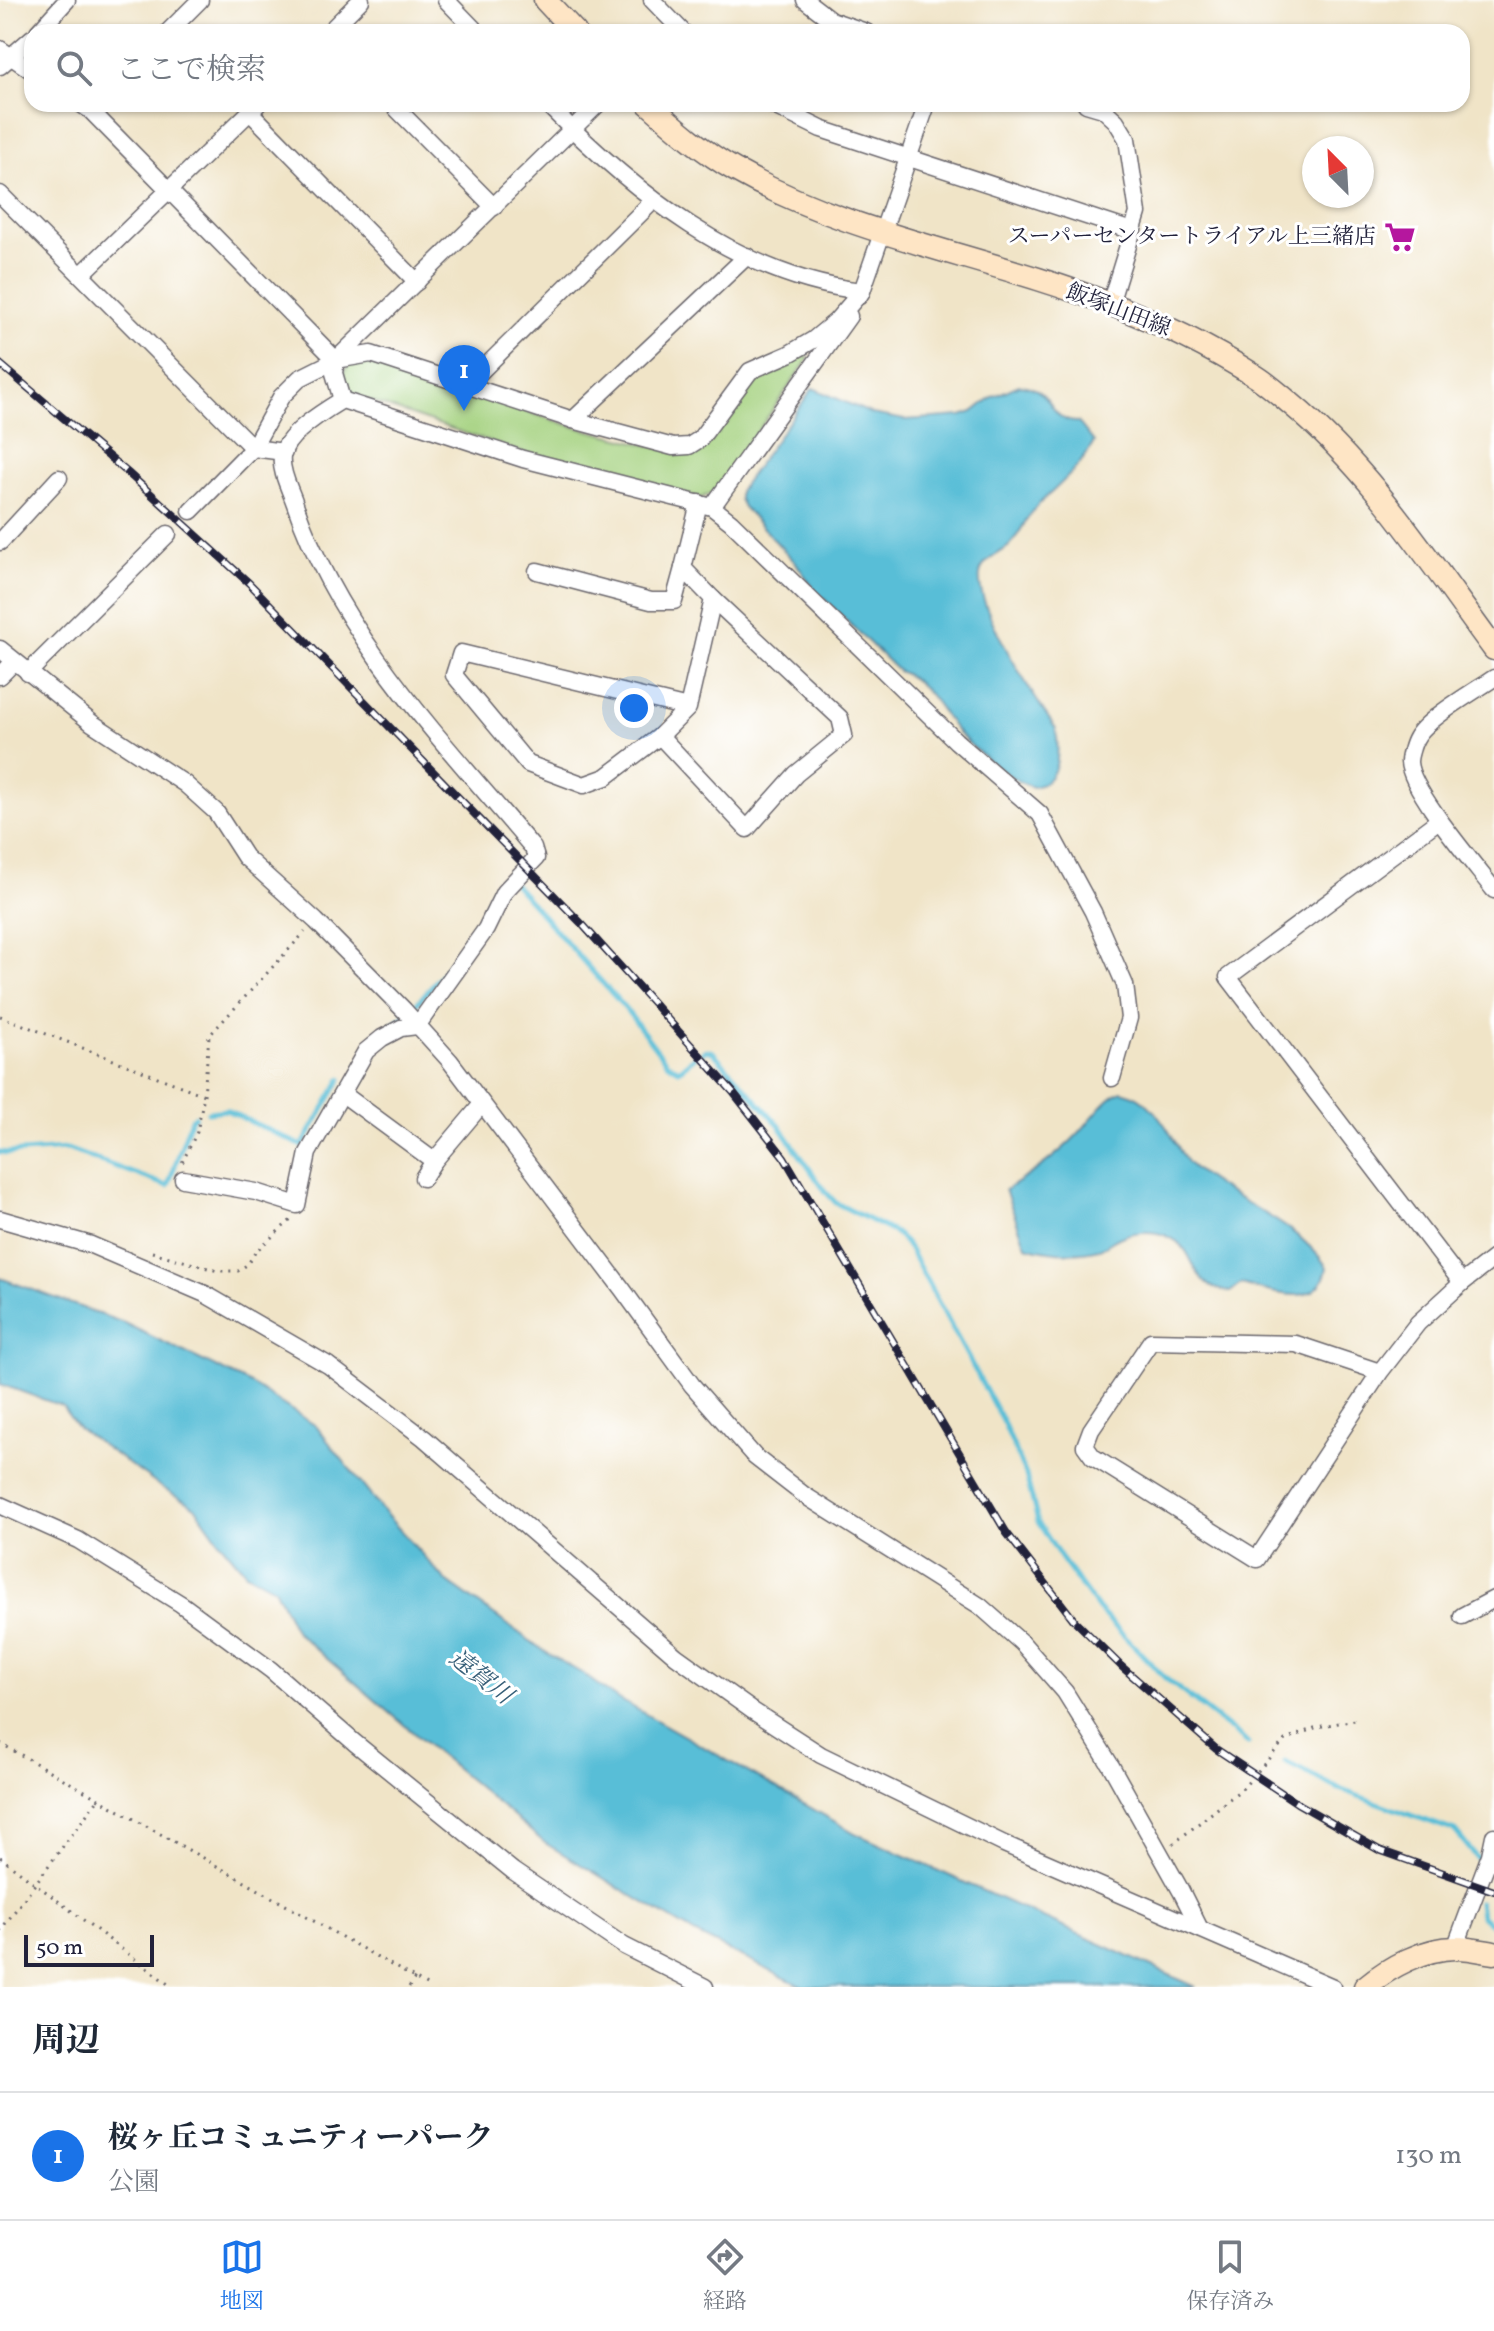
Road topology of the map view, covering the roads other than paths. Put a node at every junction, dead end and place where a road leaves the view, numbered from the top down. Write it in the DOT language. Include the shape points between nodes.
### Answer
graph roads {
  1 [pos="67,0"];
  2 [pos="200,0"];
  3 [pos="361,0"];
  4 [pos="446,0"];
  5 [pos="545,0"];
  6 [pos="652,0"];
  7 [pos="805,0"];
  8 [pos="45,24"];
  9 [pos="176,24"];
  10 [pos="337,24"];
  11 [pos="469,24"];
  12 [pos="568,24"];
  13 [pos="673,24"];
  14 [pos="843,24"];
  15 [pos="24,43"];
  16 [pos="4,57"];
  17 [pos="24,67"];
  18 [pos="95,112"];
  19 [pos="250,112"];
  20 [pos="258,112"];
  21 [pos="400,112"];
  22 [pos="555,112"];
  23 [pos="590,112"];
  24 [pos="658,112"];
  25 [pos="786,112"];
  26 [pos="924,112"];
  27 [pos="1106,112"];
  28 [pos="572,130"];
  29 [pos="908,157"];
  30 [pos="168,191"];
  31 [pos="0,194"];
  32 [pos="653,201"];
  33 [pos="494,207"];
  34 [pos="1132,231"];
  35 [pos="884,232"];
  36 [pos="747,256"];
  37 [pos="82,274"];
  38 [pos="417,282"];
  39 [pos="862,291"];
  40 [pos="1110,304"];
  41 [pos="336,360"];
  42 [pos="467,385"];
  43 [pos="342,400"];
  44 [pos="573,420"];
  45 [pos="253,448"];
  46 [pos="284,452"];
  47 [pos="59,478"];
  48 [pos="706,505"];
  49 [pos="191,511"];
  50 [pos="168,534"];
  51 [pos="0,542"];
  52 [pos="683,568"];
  53 [pos="537,571"];
  54 [pos="713,599"];
  55 [pos="0,649"];
  56 [pos="1494,649"];
  57 [pos="14,662"];
  58 [pos="28,673"];
  59 [pos="0,676"];
  60 [pos="1494,678"];
  61 [pos="688,708"];
  62 [pos="660,736"];
  63 [pos="1439,820"];
  64 [pos="1494,890"];
  65 [pos="410,1018"];
  66 [pos="1112,1078"];
  67 [pos="343,1094"];
  68 [pos="482,1104"];
  69 [pos="434,1161"];
  70 [pos="423,1178"];
  71 [pos="183,1179"];
  72 [pos="0,1219"];
  73 [pos="1494,1258"];
  74 [pos="1462,1283"];
  75 [pos="1380,1372"];
  76 [pos="0,1505"];
  77 [pos="1494,1599"];
  78 [pos="1462,1616"];
  79 [pos="1494,1836"];
  80 [pos="1200,1929"];
  81 [pos="1455,1948"];
  82 [pos="1494,1953"];
  83 [pos="705,1987"];
  84 [pos="1333,1987"];
  85 [pos="1365,1987"];
  1 -- 8 [label="street"];
  2 -- 9 [label="street"];
  3 -- 10 [label="street"];
  4 -- 11 [label="street"];
  5 -- 12 [label="main road"];
  6 -- 13 [label="street"];
  7 -- 14 [label="street"];
  15 -- 16 [label="street"];
  16 -- 17 [label="street"];
  18 -- 30 [label="street"];
  19 -- 30 [label="street"];
  20 -- 38 [label="street"];
  21 -- 33 [label="street"];
  22 -- 28 [label="street"];
  23 -- 28 [label="street"];
  24 -- 35 [label="main road, 飯塚山田線" via="735,170 790,198"];
  25 -- 29 [label="street"];
  26 -- 29 [label="street"];
  27 -- 34 [label="street" via="1127,139 1138,213"];
  28 -- 32 [label="street"];
  28 -- 33 [label="street"];
  29 -- 34 [label="street"];
  29 -- 35 [label="street"];
  30 -- 37 [label="street"];
  30 -- 41 [label="street"];
  31 -- 37 [label="street"];
  32 -- 36 [label="street"];
  32 -- 42 [label="street"];
  33 -- 38 [label="street"];
  34 -- 40 [label="street"];
  35 -- 39 [label="street"];
  35 -- 40 [label="main road, 飯塚山田線"];
  36 -- 39 [label="street" via="833,288"];
  36 -- 44 [label="street"];
  37 -- 45 [label="street"];
  38 -- 41 [label="street"];
  39 -- 44 [label="street" via="813,340 750,371 700,439 689,446 673,447"];
  39 -- 48 [label="street" via="844,324"];
  40 -- 56 [label="main road, 飯塚山田線" via="1196,342 1259,378 1320,428 1372,486"];
  41 -- 42 [label="street" via="371,354"];
  41 -- 43 [label="street"];
  41 -- 45 [label="street" via="300,378 281,397"];
  42 -- 44 [label="street"];
  43 -- 46 [label="street" via="308,422"];
  43 -- 48 [label="street" via="523,459"];
  45 -- 46 [label="street"];
  45 -- 49 [label="street"];
  46 -- 65 [label="street" via="283,469 304,531 358,630 406,700 533,848 536,858 512,884 486,929"];
  47 -- 51 [label="street"];
  48 -- 52 [label="street"];
  48 -- 66 [label="street" via="1040,814 1125,985 1129,1018"];
  50 -- 58 [label="street"];
  52 -- 53 [label="street" via="674,601 651,601"];
  52 -- 54 [label="street"];
  54 -- 61 [label="street"];
  54 -- 62 [label="street" via="840,718 844,735 796,774 747,829"];
  55 -- 57 [label="street"];
  57 -- 58 [label="street"];
  57 -- 59 [label="street"];
  58 -- 65 [label="street" via="185,784 216,812 245,857"];
  60 -- 63 [label="street" via="1416,736 1409,761"];
  61 -- 62 [label="street"];
  61 -- 62 [label="street" via="461,653 454,675 528,764 584,785 606,777"];
  63 -- 64 [label="street"];
  63 -- 74 [label="street" via="1228,977"];
  65 -- 67 [label="street" via="366,1051"];
  65 -- 68 [label="street"];
  67 -- 69 [label="street"];
  67 -- 71 [label="street" via="308,1153 297,1205"];
  68 -- 69 [label="street"];
  68 -- 80 [label="street" via="692,1385 755,1457 804,1495 980,1606 1065,1692"];
  69 -- 70 [label="street"];
  72 -- 80 [label="street" via="91,1245 205,1294 328,1365 424,1438 676,1656 821,1755 1004,1844"];
  73 -- 74 [label="street"];
  74 -- 75 [label="street" via="1418,1323"];
  75 -- 75 [label="street" via="1257,1559 1093,1457 1085,1446 1151,1341 1296,1344"];
  76 -- 83 [label="street" via="78,1540 181,1604 271,1670 513,1871 624,1946"];
  77 -- 78 [label="street"];
  79 -- 81 [label="street"];
  80 -- 84 [label="street"];
  81 -- 82 [label="main road"];
  81 -- 85 [label="main road" via="1384,1971"];
}
